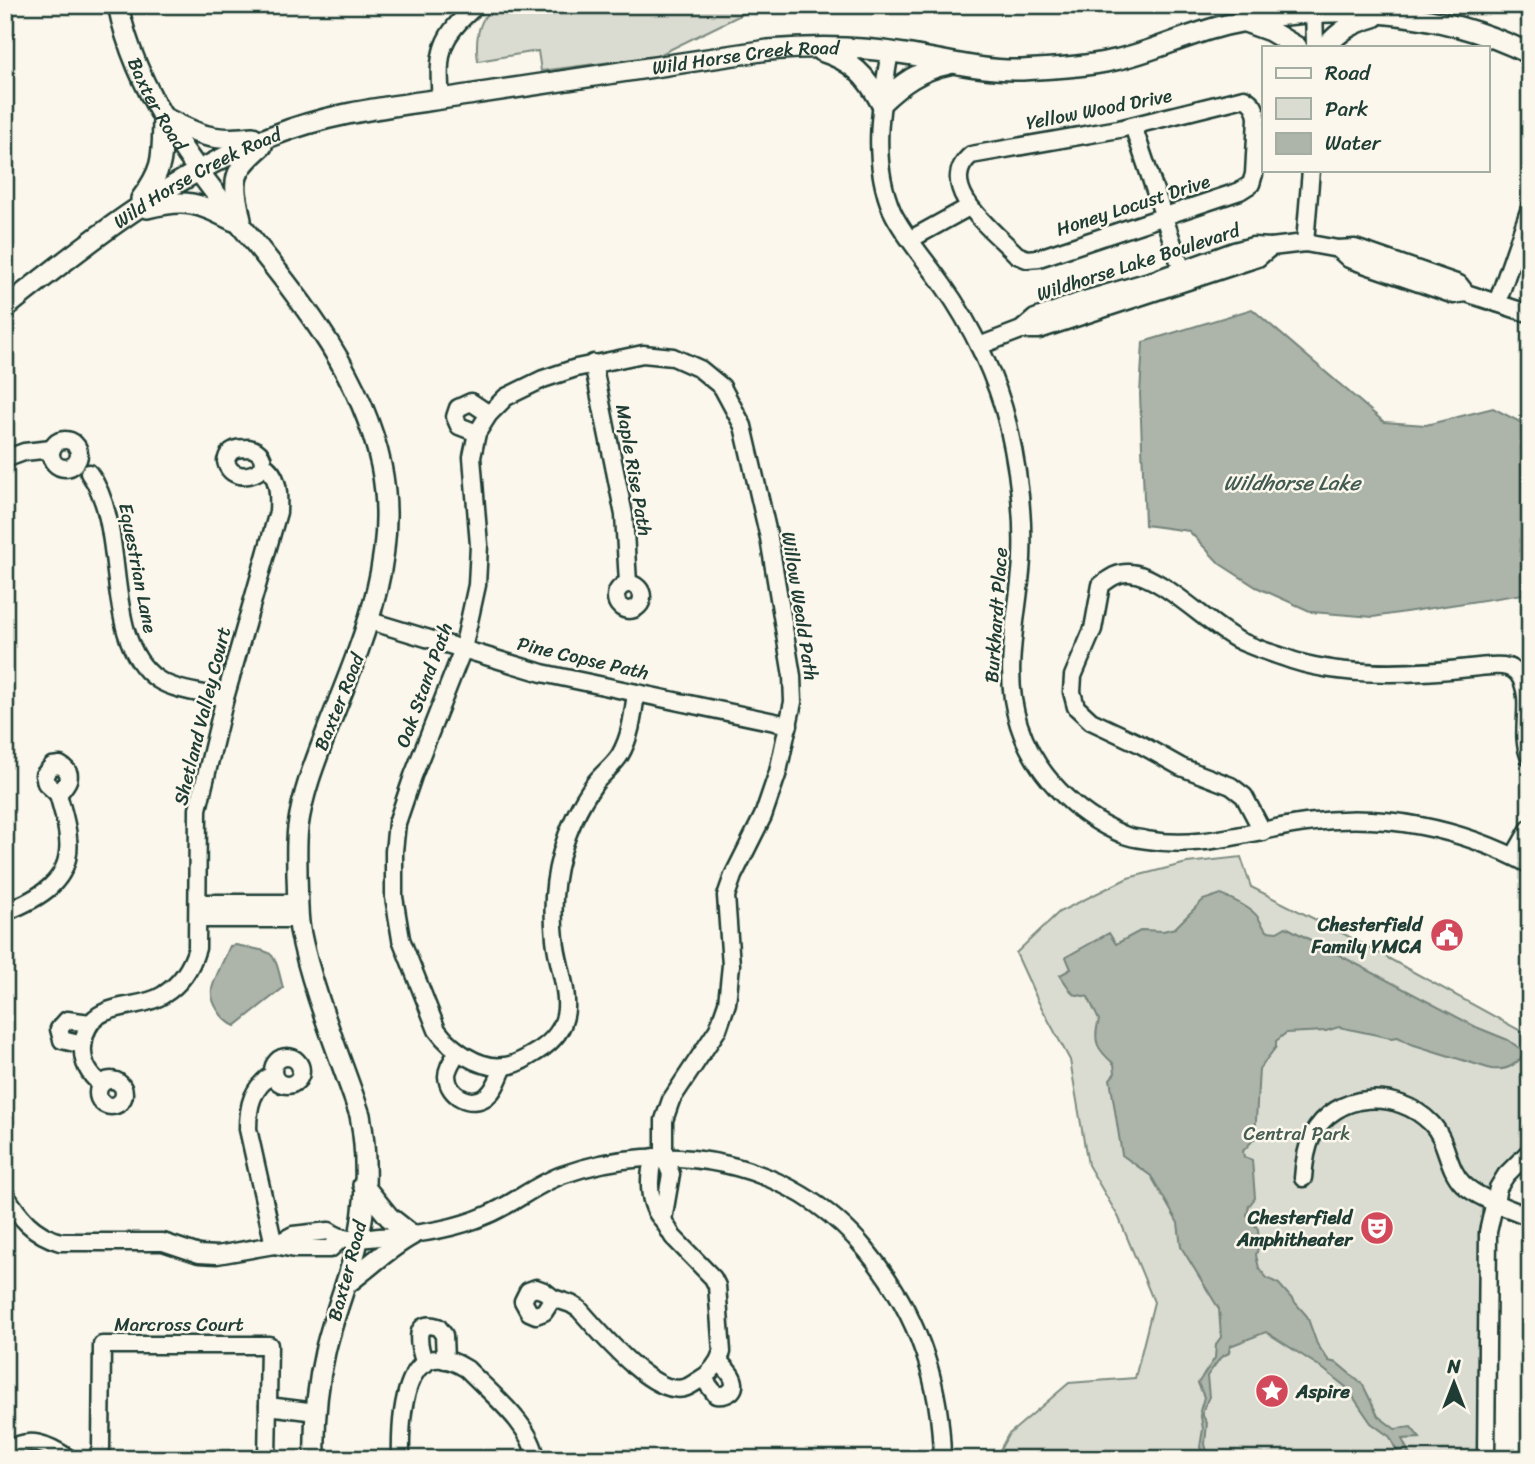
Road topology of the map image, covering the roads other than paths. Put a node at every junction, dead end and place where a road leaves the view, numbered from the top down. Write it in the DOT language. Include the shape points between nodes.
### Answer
graph roads {
  1 [pos="118,5"];
  2 [pos="477,5"];
  3 [pos="1413,5"];
  4 [pos="1315,8"];
  5 [pos="1389,13"];
  6 [pos="1244,22"];
  7 [pos="1461,27"];
  8 [pos="808,46"];
  9 [pos="1295,46"];
  10 [pos="1315,46"];
  11 [pos="1327,46"];
  12 [pos="890,52"];
  13 [pos="1530,54"];
  14 [pos="953,64"];
  15 [pos="441,100"];
  16 [pos="881,103"];
  17 [pos="163,117"];
  18 [pos="1133,126"];
  19 [pos="275,134"];
  20 [pos="197,170"];
  21 [pos="1311,172"];
  22 [pos="1251,184"];
  23 [pos="969,207"];
  24 [pos="1530,208"];
  25 [pos="132,211"];
  26 [pos="1163,217"];
  27 [pos="242,225"];
  28 [pos="911,240"];
  29 [pos="1305,243"];
  30 [pos="1513,256"];
  31 [pos="1530,262"];
  32 [pos="1184,276"];
  33 [pos="1497,303"];
  34 [pos="5,308"];
  35 [pos="1528,314"];
  36 [pos="979,346"];
  37 [pos="593,363"];
  38 [pos="489,414"];
  39 [pos="478,433"];
  40 [pos="5,459"];
  41 [pos="263,465"];
  42 [pos="628,583"];
  43 [pos="370,621"];
  44 [pos="463,649"];
  45 [pos="636,693"];
  46 [pos="225,698"];
  47 [pos="789,725"];
  48 [pos="1530,758"];
  49 [pos="58,794"];
  50 [pos="1530,828"];
  51 [pos="1263,832"];
  52 [pos="1514,856"];
  53 [pos="1530,865"];
  54 [pos="198,911"];
  55 [pos="299,911"];
  56 [pos="5,912"];
  57 [pos="90,1023"];
  58 [pos="83,1045"];
  59 [pos="457,1051"];
  60 [pos="504,1067"];
  61 [pos="273,1074"];
  62 [pos="101,1084"];
  63 [pos="1530,1151"];
  64 [pos="659,1157"];
  65 [pos="1303,1178"];
  66 [pos="363,1185"];
  67 [pos="5,1194"];
  68 [pos="1494,1201"];
  69 [pos="1530,1217"];
  70 [pos="412,1235"];
  71 [pos="350,1239"];
  72 [pos="274,1245"];
  73 [pos="346,1284"];
  74 [pos="553,1298"];
  75 [pos="445,1360"];
  76 [pos="719,1361"];
  77 [pos="425,1364"];
  78 [pos="703,1378"];
  79 [pos="268,1406"];
  80 [pos="316,1412"];
  81 [pos="5,1452"];
  82 [pos="70,1459"];
  83 [pos="96,1459"];
  84 [pos="267,1459"];
  85 [pos="315,1459"];
  86 [pos="401,1459"];
  87 [pos="536,1459"];
  88 [pos="942,1459"];
  89 [pos="1486,1459"];
  1 -- 17 [label="main road, Baxter Road" via="136,67"];
  2 -- 15 [label="street" via="447,37 439,68"];
  3 -- 7 [label="main road" via="1447,12"];
  4 -- 5 [label="main road, Wild Horse Creek Road"];
  4 -- 6 [label="main road, Wild Horse Creek Road"];
  4 -- 10 [label="street"];
  5 -- 7 [label="main road, Wild Horse Creek Road"];
  5 -- 11 [label="main road" via="1356,23"];
  6 -- 9 [label="main road"];
  6 -- 14 [label="main road, Wild Horse Creek Road" via="1115,60 1069,67 1016,70"];
  7 -- 13 [label="main road, Wild Horse Creek Road"];
  8 -- 12 [label="main road, Wild Horse Creek Road"];
  8 -- 15 [label="main road, Wild Horse Creek Road"];
  8 -- 16 [label="main road" via="857,68"];
  12 -- 14 [label="main road, Wild Horse Creek Road"];
  12 -- 16 [label="street, Burkhardt Place"];
  14 -- 16 [label="main road" via="915,75"];
  15 -- 19 [label="main road, Wild Horse Creek Road" via="346,114"];
  16 -- 28 [label="street, Burkhardt Place" via="883,176 892,211"];
  17 -- 19 [label="main road" via="213,139"];
  17 -- 20 [label="main road, Baxter Road"];
  17 -- 25 [label="main road" via="161,166"];
  18 -- 22 [label="street, Yellow Wood Drive" via="1244,98 1256,109 1257,118"];
  18 -- 23 [label="street, Yellow Wood Drive" via="971,155 959,170 958,183"];
  18 -- 26 [label="street"];
  19 -- 20 [label="main road, Wild Horse Creek Road"];
  19 -- 27 [label="main road" via="237,173 234,187"];
  20 -- 25 [label="main road, Wild Horse Creek Road"];
  20 -- 27 [label="main road, Baxter Road"];
  21 -- 29 [label="street"];
  22 -- 26 [label="street, Honey Locust Drive"];
  23 -- 26 [label="street, Honey Locust Drive" via="1017,255 1027,259"];
  23 -- 28 [label="street"];
  24 -- 30 [label="street"];
  25 -- 27 [label="main road" via="187,202"];
  25 -- 34 [label="main road, Wild Horse Creek Road"];
  26 -- 32 [label="street"];
  27 -- 43 [label="main road, Baxter Road" via="330,344 370,425 384,483 385,511 381,570"];
  28 -- 36 [label="street, Burkhardt Place"];
  29 -- 32 [label="street, Wildhorse Lake Boulevard" via="1234,251"];
  29 -- 33 [label="street, Wildhorse Lake Boulevard" via="1354,248 1459,284 1466,293"];
  30 -- 31 [label="street"];
  30 -- 33 [label="street"];
  32 -- 36 [label="street, Wildhorse Lake Boulevard" via="1035,318 1021,330"];
  33 -- 35 [label="street, Wildhorse Lake Boulevard"];
  36 -- 51 [label="street, Burkhardt Place" via="1007,422 1017,471 1022,557 1010,682 1019,727 1037,765 1065,797 1125,836 1166,844"];
  37 -- 38 [label="street, Oak Stand Path" via="523,387"];
  37 -- 42 [label="street, Maple Rise Path" via="624,515"];
  37 -- 47 [label="street, Willow Weald Path" via="643,354 673,357 700,369 722,387 743,426 769,538 793,676"];
  38 -- 39 [label="street, Oak Stand Path"];
  38 -- 39 [label="street" via="471,402 458,408 459,426"];
  39 -- 44 [label="street, Oak Stand Path" via="472,457 479,545 477,585"];
  40 -- 46 [label="street, Equestrian Lane" via="71,442 102,493 133,651 159,680"];
  41 -- 46 [label="street, Shetland Valley Court" via="271,469 276,482 278,512"];
  43 -- 44 [label="street, Pine Copse Path"];
  43 -- 55 [label="main road, Baxter Road" via="308,779 296,844"];
  44 -- 45 [label="street, Pine Copse Path" via="542,673"];
  44 -- 59 [label="street, Oak Stand Path" via="413,776 397,823 394,851 394,897 401,939 437,1030"];
  45 -- 47 [label="street, Pine Copse Path"];
  45 -- 60 [label="street" via="628,737 570,826 554,884 556,943 566,985 565,1018 545,1046"];
  46 -- 54 [label="street, Shetland Valley Court" via="198,809"];
  47 -- 64 [label="street, Willow Weald Path" via="763,816 726,896 731,965 727,1003 718,1029 671,1100"];
  48 -- 51 [label="street" via="1525,739 1525,689 1518,673 1510,668 1385,671 1329,668 1292,660 1239,640 1141,575 1119,574 1101,585 1093,629 1073,676 1076,707 1091,721 1181,767 1231,786 1244,796"];
  49 -- 56 [label="street" via="69,840 60,876 47,892"];
  50 -- 52 [label="street"];
  51 -- 52 [label="street, Burkhardt Place" via="1346,819 1390,821 1434,828"];
  52 -- 53 [label="street, Burkhardt Place"];
  54 -- 55 [label="street"];
  54 -- 57 [label="street, Shetland Valley Court" via="197,948 175,987 159,998 109,1010"];
  55 -- 66 [label="main road, Baxter Road" via="309,965 360,1115"];
  57 -- 58 [label="street"];
  57 -- 58 [label="street, Shetland Valley Court" via="67,1020 59,1029 62,1040"];
  58 -- 62 [label="street" via="84,1061"];
  59 -- 60 [label="street, Oak Stand Path" via="477,1062"];
  59 -- 60 [label="street" via="447,1079 458,1097 466,1100 488,1096"];
  61 -- 72 [label="street" via="251,1097 248,1120"];
  63 -- 68 [label="street" via="1506,1175"];
  64 -- 70 [label="street" via="586,1167 559,1176 487,1215"];
  64 -- 76 [label="street, Willow Weald Path" via="649,1172 655,1208 673,1237 717,1286"];
  64 -- 88 [label="street" via="704,1160 762,1175 822,1208 856,1239 887,1275 921,1340 941,1427"];
  65 -- 68 [label="street" via="1312,1136 1323,1121 1353,1102 1375,1099 1416,1110 1431,1122 1443,1137 1461,1182"];
  66 -- 70 [label="main road" via="388,1217"];
  66 -- 71 [label="main road, Baxter Road"];
  67 -- 72 [label="street" via="32,1229 60,1242 163,1242 217,1255"];
  68 -- 69 [label="street"];
  68 -- 89 [label="street" via="1488,1231"];
  70 -- 71 [label="street"];
  70 -- 73 [label="main road"];
  71 -- 72 [label="street" via="330,1249"];
  71 -- 73 [label="main road, Baxter Road"];
  73 -- 80 [label="main road, Baxter Road" via="325,1352"];
  74 -- 78 [label="street" via="579,1309 630,1363 659,1384 683,1388"];
  75 -- 77 [label="street"];
  75 -- 77 [label="street" via="444,1335 429,1326 418,1335"];
  75 -- 87 [label="street" via="467,1369 526,1430"];
  76 -- 78 [label="street"];
  76 -- 78 [label="street" via="733,1377 731,1392 716,1395"];
  77 -- 86 [label="street" via="409,1380 405,1393"];
  79 -- 80 [label="street"];
  79 -- 83 [label="street, Marcross Court" via="269,1345 102,1345 101,1448"];
  79 -- 84 [label="street, Marcross Court"];
  80 -- 85 [label="main road, Baxter Road"];
  81 -- 82 [label="street" via="40,1443"];
}
